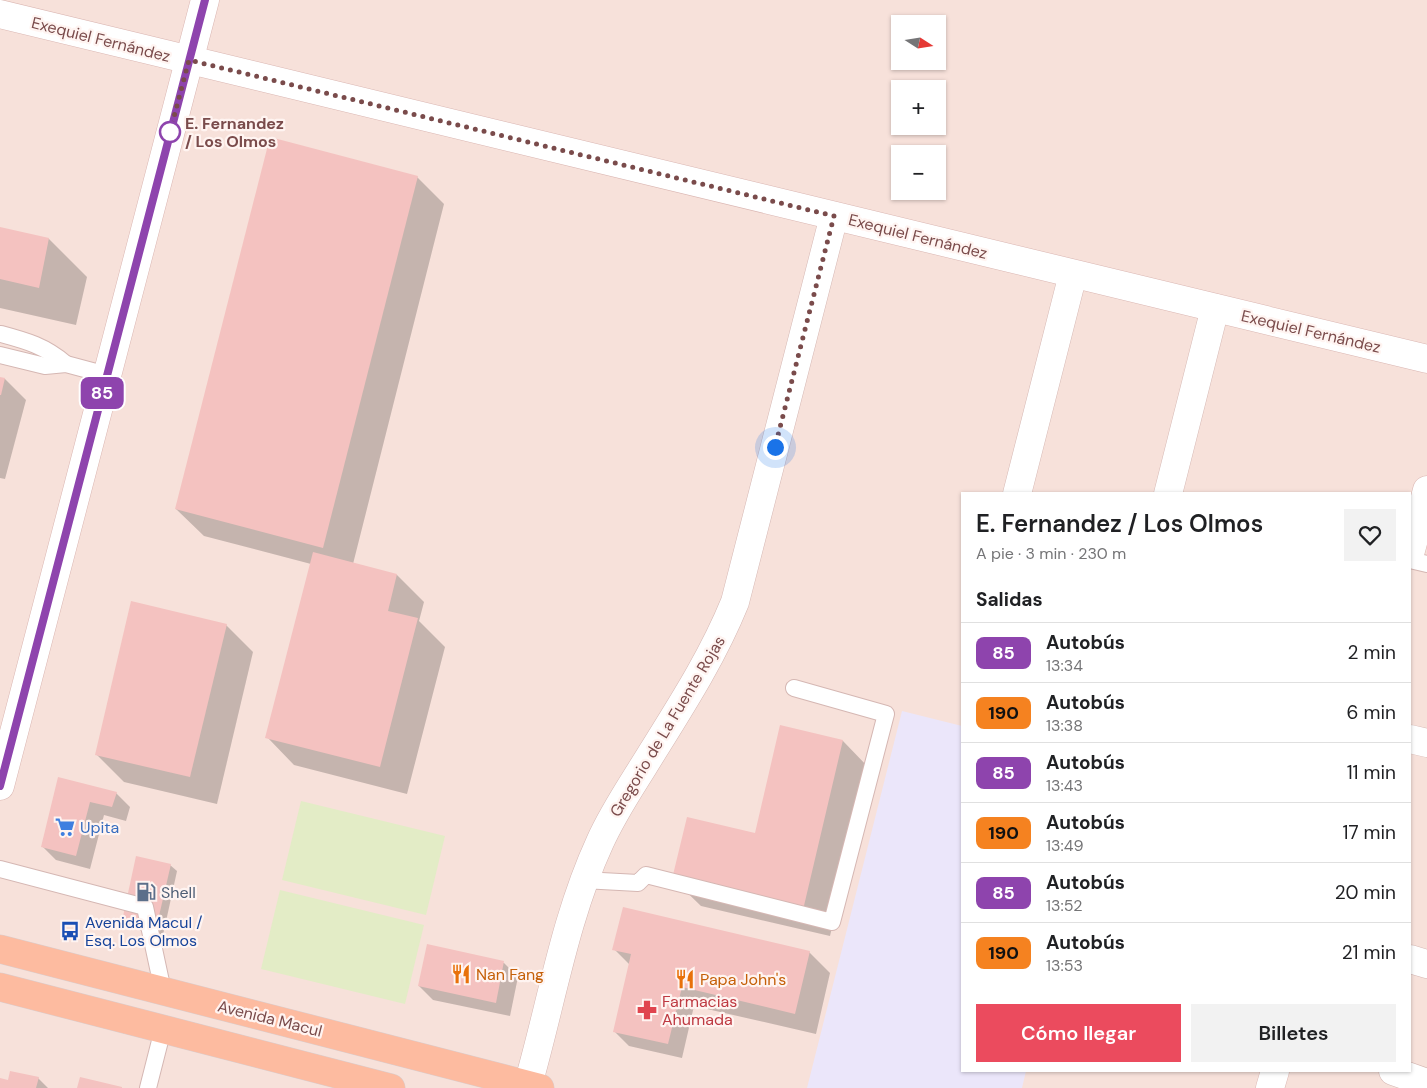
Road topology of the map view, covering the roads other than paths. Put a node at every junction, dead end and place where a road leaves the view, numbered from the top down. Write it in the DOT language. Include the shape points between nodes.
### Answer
graph roads {
  1 [pos="205,0"];
  2 [pos="0,14"];
  3 [pos="189,60"];
  4 [pos="834,216"];
  5 [pos="1073,274"];
  6 [pos="1215,308"];
  7 [pos="1,334"];
  8 [pos="0,355"];
  9 [pos="1427,359"];
  10 [pos="66,364"];
  11 [pos="107,375"];
  12 [pos="1427,490"];
  13 [pos="1018,492"];
  14 [pos="1169,492"];
  15 [pos="1411,550"];
  16 [pos="1411,560"];
  17 [pos="1427,564"];
  18 [pos="794,688"];
  19 [pos="1411,739"];
  20 [pos="1427,743"];
  21 [pos="0,786"];
  22 [pos="0,869"];
  23 [pos="583,880"];
  24 [pos="0,949"];
  25 [pos="1411,959"];
  26 [pos="1427,964"];
  27 [pos="0,987"];
  28 [pos="163,991"];
  29 [pos="163,1030"];
  30 [pos="1275,1072"];
  31 [pos="1396,1072"];
  32 [pos="334,1081"];
  33 [pos="1427,1082"];
  34 [pos="532,1087"];
  35 [pos="148,1088"];
  36 [pos="391,1088"];
  37 [pos="1270,1088"];
  1 -- 3 [label="street"];
  2 -- 3 [label="street, Exequiel Fernández"];
  3 -- 4 [label="street, Exequiel Fernández"];
  3 -- 11 [label="street"];
  4 -- 5 [label="street, Exequiel Fernández"];
  4 -- 23 [label="street, Gregorio de La Fuente Rojas" via="735,602 715,649 618,807"];
  5 -- 6 [label="street, Exequiel Fernández"];
  5 -- 13 [label="street"];
  6 -- 9 [label="street, Exequiel Fernández"];
  6 -- 14 [label="street"];
  7 -- 10 [label="lane" via="42,347"];
  8 -- 10 [label="lane" via="45,366"];
  10 -- 11 [label="lane"];
  11 -- 21 [label="street"];
  12 -- 15 [label="street"];
  16 -- 17 [label="lane"];
  18 -- 23 [label="lane" via="886,714 832,922 646,875 638,883"];
  19 -- 20 [label="street"];
  22 -- 28 [label="lane" via="145,907"];
  23 -- 34 [label="street, Gregorio de La Fuente Rojas" via="569,922"];
  24 -- 28 [label="main road, Avenida Macul"];
  25 -- 26 [label="street"];
  27 -- 29 [label="main road"];
  28 -- 34 [label="main road, Avenida Macul"];
  29 -- 32 [label="main road"];
  29 -- 35 [label="lane"];
  30 -- 37 [label="street"];
  31 -- 33 [label="street"];
  32 -- 36 [label="main road"];
}
